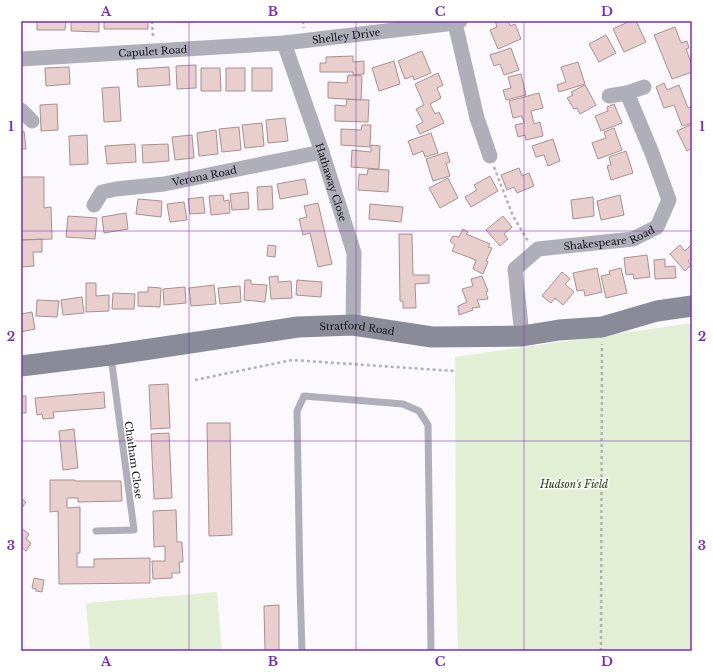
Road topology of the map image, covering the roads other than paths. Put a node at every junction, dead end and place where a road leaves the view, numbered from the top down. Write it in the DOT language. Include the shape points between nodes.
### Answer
graph roads {
  1 [pos="458,22"];
  2 [pos="284,43"];
  3 [pos="21,60"];
  4 [pos="644,87"];
  5 [pos="627,93"];
  6 [pos="609,96"];
  7 [pos="21,110"];
  8 [pos="32,121"];
  9 [pos="322,152"];
  10 [pos="490,156"];
  11 [pos="94,205"];
  12 [pos="692,306"];
  13 [pos="353,325"];
  14 [pos="522,336"];
  15 [pos="110,355"];
  16 [pos="21,366"];
  17 [pos="96,530"];
  18 [pos="302,651"];
  19 [pos="431,651"];
  1 -- 2 [label="street, Shelley Drive"];
  1 -- 10 [label="street, Shelley Drive" via="477,118"];
  2 -- 3 [label="street, Capulet Road"];
  2 -- 9 [label="street, Hathaway Close"];
  4 -- 5 [label="street"];
  5 -- 6 [label="street"];
  5 -- 14 [label="street, Shakespeare Road" via="669,200 657,227 633,239 538,249 515,269"];
  7 -- 8 [label="street"];
  9 -- 11 [label="street, Verona Road" via="164,184 102,192"];
  9 -- 13 [label="street, Hathaway Close" via="354,253"];
  12 -- 14 [label="street, Stratford Road" via="657,311 602,327"];
  13 -- 14 [label="street, Stratford Road" via="432,337"];
  13 -- 15 [label="street, Stratford Road" via="298,327"];
  15 -- 16 [label="street, Stratford Road"];
  15 -- 17 [label="lane, Chatham Close" via="134,530"];
  18 -- 19 [label="lane" via="297,411 304,396 403,404 419,411 428,425"];
}
